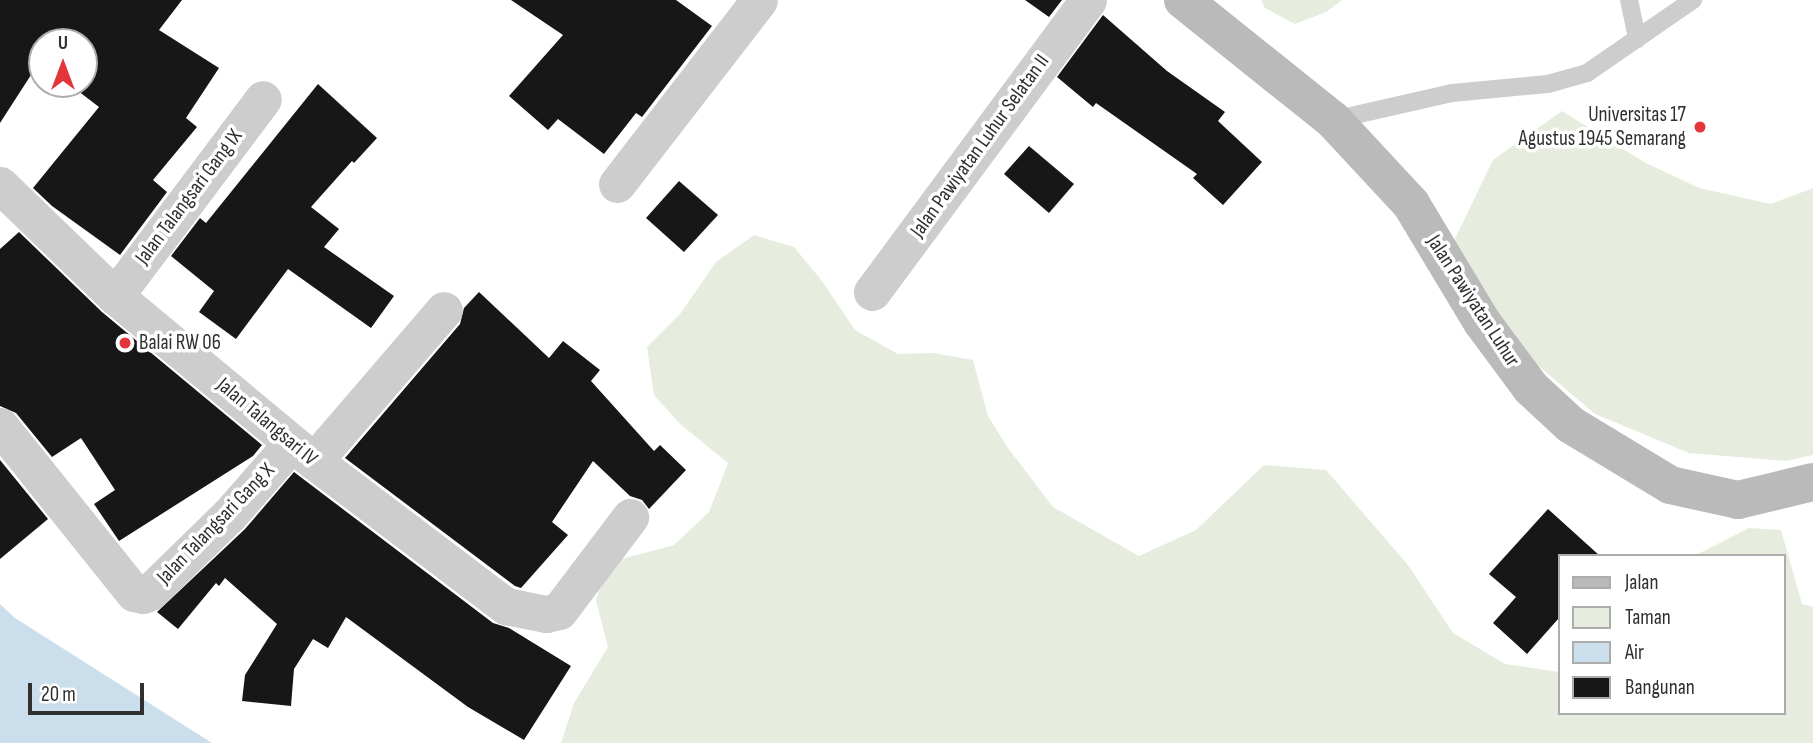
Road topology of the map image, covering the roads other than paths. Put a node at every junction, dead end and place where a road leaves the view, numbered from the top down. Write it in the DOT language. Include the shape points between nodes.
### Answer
graph roads {
  1 [pos="759,0"];
  2 [pos="1088,0"];
  3 [pos="1629,0"];
  4 [pos="1693,0"];
  5 [pos="1190,2"];
  6 [pos="1637,40"];
  7 [pos="263,99"];
  8 [pos="1333,120"];
  9 [pos="617,184"];
  10 [pos="0,185"];
  11 [pos="872,292"];
  12 [pos="115,296"];
  13 [pos="444,310"];
  14 [pos="0,426"];
  15 [pos="303,452"];
  16 [pos="1813,482"];
  17 [pos="630,517"];
  1 -- 9 [label="street"];
  2 -- 11 [label="street, Jalan Pawiyatan Luhur Selatan II"];
  3 -- 6 [label="lane"];
  4 -- 6 [label="lane"];
  5 -- 8 [label="main road, Jalan Pawiyatan Luhur"];
  6 -- 8 [label="lane" via="1587,73 1561,81 1452,93"];
  7 -- 12 [label="street, Jalan Talangsari Gang IX"];
  8 -- 16 [label="main road, Jalan Pawiyatan Luhur" via="1411,204 1482,322 1531,388 1571,425 1670,485 1738,500"];
  10 -- 12 [label="street, Jalan Talangsari IV"];
  12 -- 15 [label="street, Jalan Talangsari IV"];
  13 -- 15 [label="street, Jalan Talangsari Gang X"];
  14 -- 15 [label="street, Jalan Talangsari Gang X" via="134,593 150,592 230,514"];
  15 -- 17 [label="street, Jalan Talangsari IV" via="506,606 546,614 559,611"];
}
